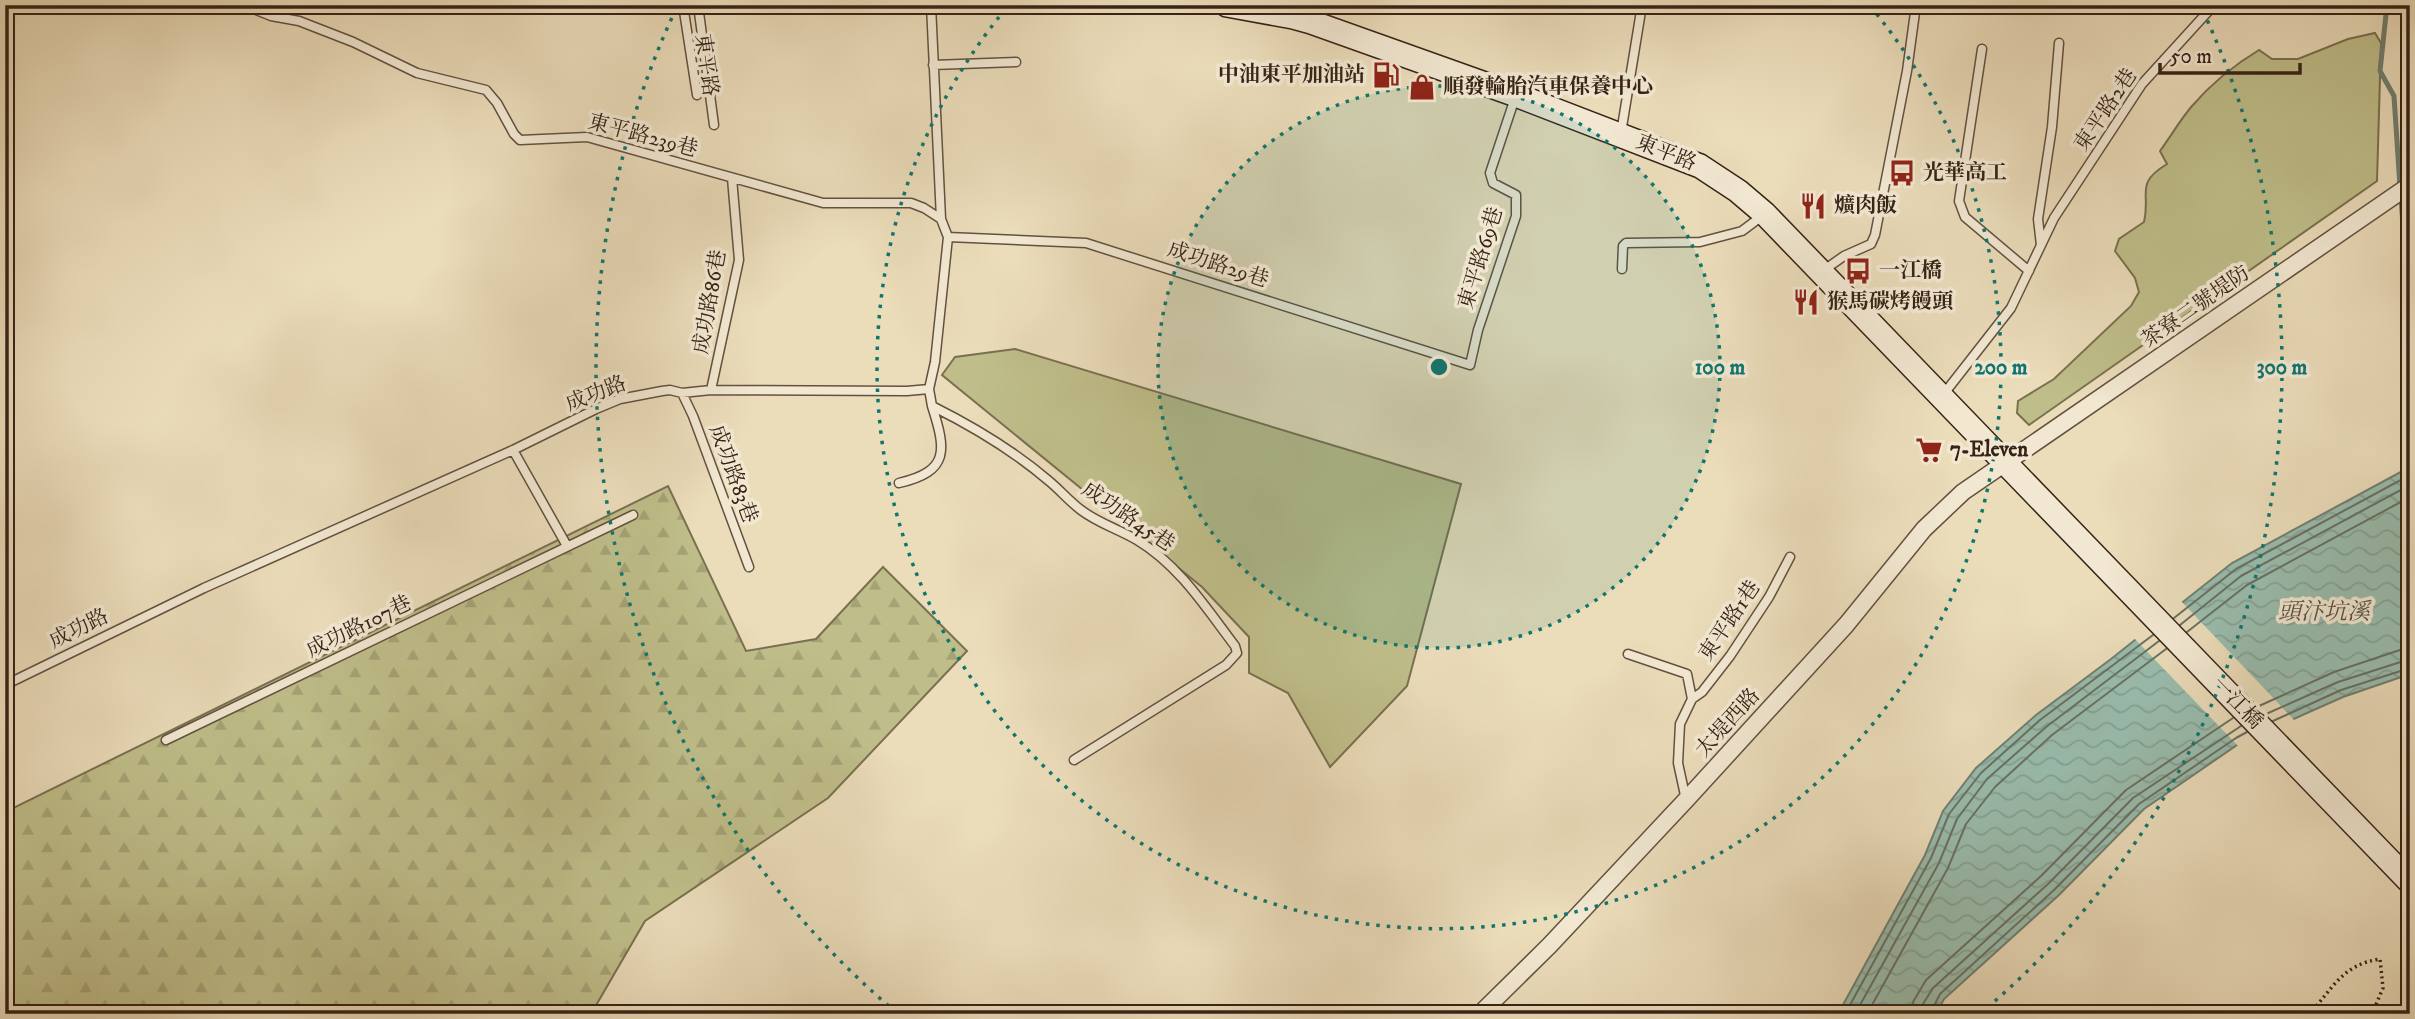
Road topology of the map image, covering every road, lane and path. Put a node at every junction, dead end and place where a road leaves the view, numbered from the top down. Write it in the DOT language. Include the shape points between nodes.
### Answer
graph roads {
  1 [pos="244,5"];
  2 [pos="683,5"];
  3 [pos="698,5"];
  4 [pos="931,5"];
  5 [pos="1227,5"];
  6 [pos="1642,5"];
  7 [pos="1916,5"];
  8 [pos="2214,5"];
  9 [pos="1273,9"];
  10 [pos="2059,43"];
  11 [pos="1982,49"];
  12 [pos="1016,62"];
  13 [pos="933,65"];
  14 [pos="698,95"];
  15 [pos="1516,95"];
  16 [pos="714,125"];
  17 [pos="1621,135"];
  18 [pos="732,178"];
  19 [pos="2410,185"];
  20 [pos="1765,214"];
  21 [pos="941,219"];
  22 [pos="948,237"];
  23 [pos="2041,245"];
  24 [pos="1622,269"];
  25 [pos="2029,271"];
  26 [pos="1821,272"];
  27 [pos="1470,365"];
  28 [pos="929,389"];
  29 [pos="712,390"];
  30 [pos="682,393"];
  31 [pos="1941,397"];
  32 [pos="932,406"];
  33 [pos="513,450"];
  34 [pos="2007,463"];
  35 [pos="899,483"];
  36 [pos="633,515"];
  37 [pos="567,546"];
  38 [pos="1790,557"];
  39 [pos="749,567"];
  40 [pos="1628,654"];
  41 [pos="5,685"];
  42 [pos="1692,699"];
  43 [pos="166,740"];
  44 [pos="1074,760"];
  45 [pos="1686,800"];
  46 [pos="2410,882"];
  47 [pos="1480,1014"];
  48 [pos="2309,1014"];
  49 [pos="2372,1014"];
  1 -- 18 [label="lane, 東平路239巷" via="353,41 417,73 486,90 520,139 587,137"];
  2 -- 14 [label="lane, 東平路"];
  3 -- 16 [label="lane, 東平路"];
  4 -- 13 [label="lane"];
  5 -- 9 [label="main road, 東平路"];
  6 -- 17 [label="lane"];
  7 -- 26 [label="lane" via="1908,71 1875,235 1871,244"];
  8 -- 23 [label="lane, 東平路2巷" via="2143,85 2054,218"];
  9 -- 15 [label="main road, 東平路"];
  10 -- 23 [label="lane, 東平路2巷" via="2038,219"];
  11 -- 25 [label="lane" via="1959,201 1965,217"];
  12 -- 13 [label="lane"];
  13 -- 21 [label="lane"];
  15 -- 17 [label="main road, 東平路"];
  15 -- 27 [label="lane, 東平路69巷" via="1490,173 1493,183 1516,195 1516,216"];
  17 -- 20 [label="main road, 東平路" via="1700,166"];
  18 -- 21 [label="lane, 東平路239巷" via="823,203 911,203"];
  18 -- 29 [label="lane, 成功路86巷" via="739,260"];
  19 -- 34 [label="street, 茶寮二號堤防"];
  20 -- 24 [label="lane" via="1742,231 1700,242 1626,243"];
  20 -- 26 [label="main road, 東平路"];
  21 -- 22 [label="lane"];
  22 -- 27 [label="lane, 成功路29巷" via="1086,243"];
  22 -- 28 [label="lane"];
  23 -- 25 [label="lane, 東平路2巷"];
  25 -- 31 [label="lane, 東平路2巷" via="2011,308"];
  26 -- 31 [label="main road, 東平路"];
  28 -- 29 [label="lane, 成功路"];
  28 -- 32 [label="lane"];
  29 -- 30 [label="lane, 成功路"];
  30 -- 33 [label="lane, 成功路" via="670,390 620,399"];
  30 -- 39 [label="lane, 成功路83巷"];
  31 -- 34 [label="main road, 東平路"];
  32 -- 35 [label="lane" via="940,431 937,464 920,478"];
  32 -- 44 [label="lane, 成功路45巷" via="999,442 1079,509 1137,540 1172,567 1235,646 1237,653 1226,664"];
  33 -- 37 [label="lane"];
  33 -- 41 [label="lane, 成功路" via="204,588"];
  34 -- 45 [label="street, 太堤西路" via="1963,492 1924,529 1846,625"];
  34 -- 46 [label="main road, 一江橋"];
  36 -- 37 [label="lane, 成功路107巷"];
  37 -- 43 [label="lane, 成功路107巷"];
  38 -- 42 [label="lane, 東平路1巷" via="1730,656"];
  40 -- 42 [label="lane, 東平路1巷" via="1687,674"];
  42 -- 45 [label="lane, 東平路1巷" via="1681,724 1678,763"];
  45 -- 47 [label="street, 太堤西路"];
  48 -- 49 [label="path" via="2346,972 2379,959 2383,988"];
}
